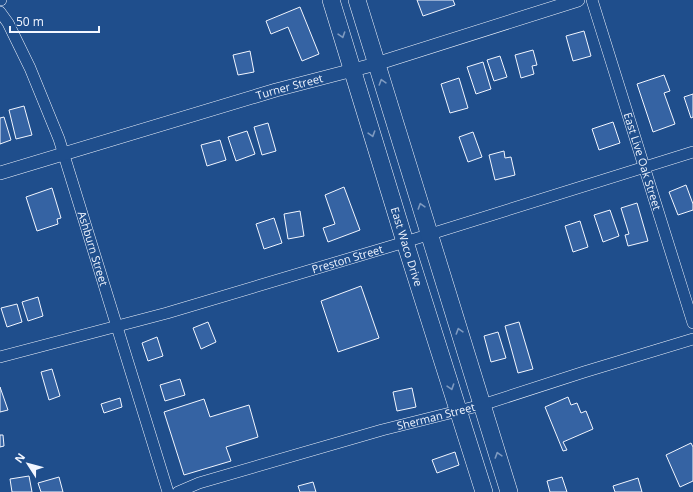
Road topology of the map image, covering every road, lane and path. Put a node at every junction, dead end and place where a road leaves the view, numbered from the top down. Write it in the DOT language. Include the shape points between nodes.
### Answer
graph roads {
  1 [pos="331,0"];
  2 [pos="357,0"];
  3 [pos="578,0"];
  4 [pos="592,0"];
  5 [pos="0,12"];
  6 [pos="376,64"];
  7 [pos="353,70"];
  8 [pos="693,152"];
  9 [pos="64,153"];
  10 [pos="644,166"];
  11 [pos="0,173"];
  12 [pos="429,234"];
  13 [pos="405,242"];
  14 [pos="693,323"];
  15 [pos="117,327"];
  16 [pos="693,339"];
  17 [pos="0,357"];
  18 [pos="482,406"];
  19 [pos="458,411"];
  20 [pos="168,492"];
  21 [pos="178,492"];
  22 [pos="484,492"];
  23 [pos="509,492"];
  1 -- 7 [label="main road, East Waco Drive, one-way"];
  2 -- 6 [label="main road"];
  3 -- 6 [label="street, Turner Street"];
  4 -- 10 [label="street, East Live Oak Street"];
  5 -- 9 [label="street, Ashburn Street" via="30,68"];
  6 -- 7 [label="street, Turner Street"];
  12 -- 6 [label="main road, one-way"];
  7 -- 9 [label="street, Turner Street" via="276,90"];
  7 -- 13 [label="main road, East Waco Drive, one-way"];
  8 -- 10 [label="street, Preston Street"];
  9 -- 11 [label="street, Turner Street"];
  9 -- 15 [label="street, Ashburn Street"];
  10 -- 12 [label="street, Preston Street"];
  10 -- 14 [label="street, East Live Oak Street"];
  12 -- 13 [label="street, Preston Street"];
  18 -- 12 [label="main road, one-way"];
  13 -- 15 [label="street, Preston Street"];
  13 -- 19 [label="main road, East Waco Drive, one-way"];
  15 -- 17 [label="street, Preston Street"];
  15 -- 20 [label="street, Ashburn Street"];
  16 -- 18 [label="street, Sherman Street"];
  18 -- 19 [label="street, Sherman Street"];
  23 -- 18 [label="main road, one-way"];
  19 -- 21 [label="street, Sherman Street" via="375,432 199,483"];
  19 -- 22 [label="main road, East Waco Drive"];
}
